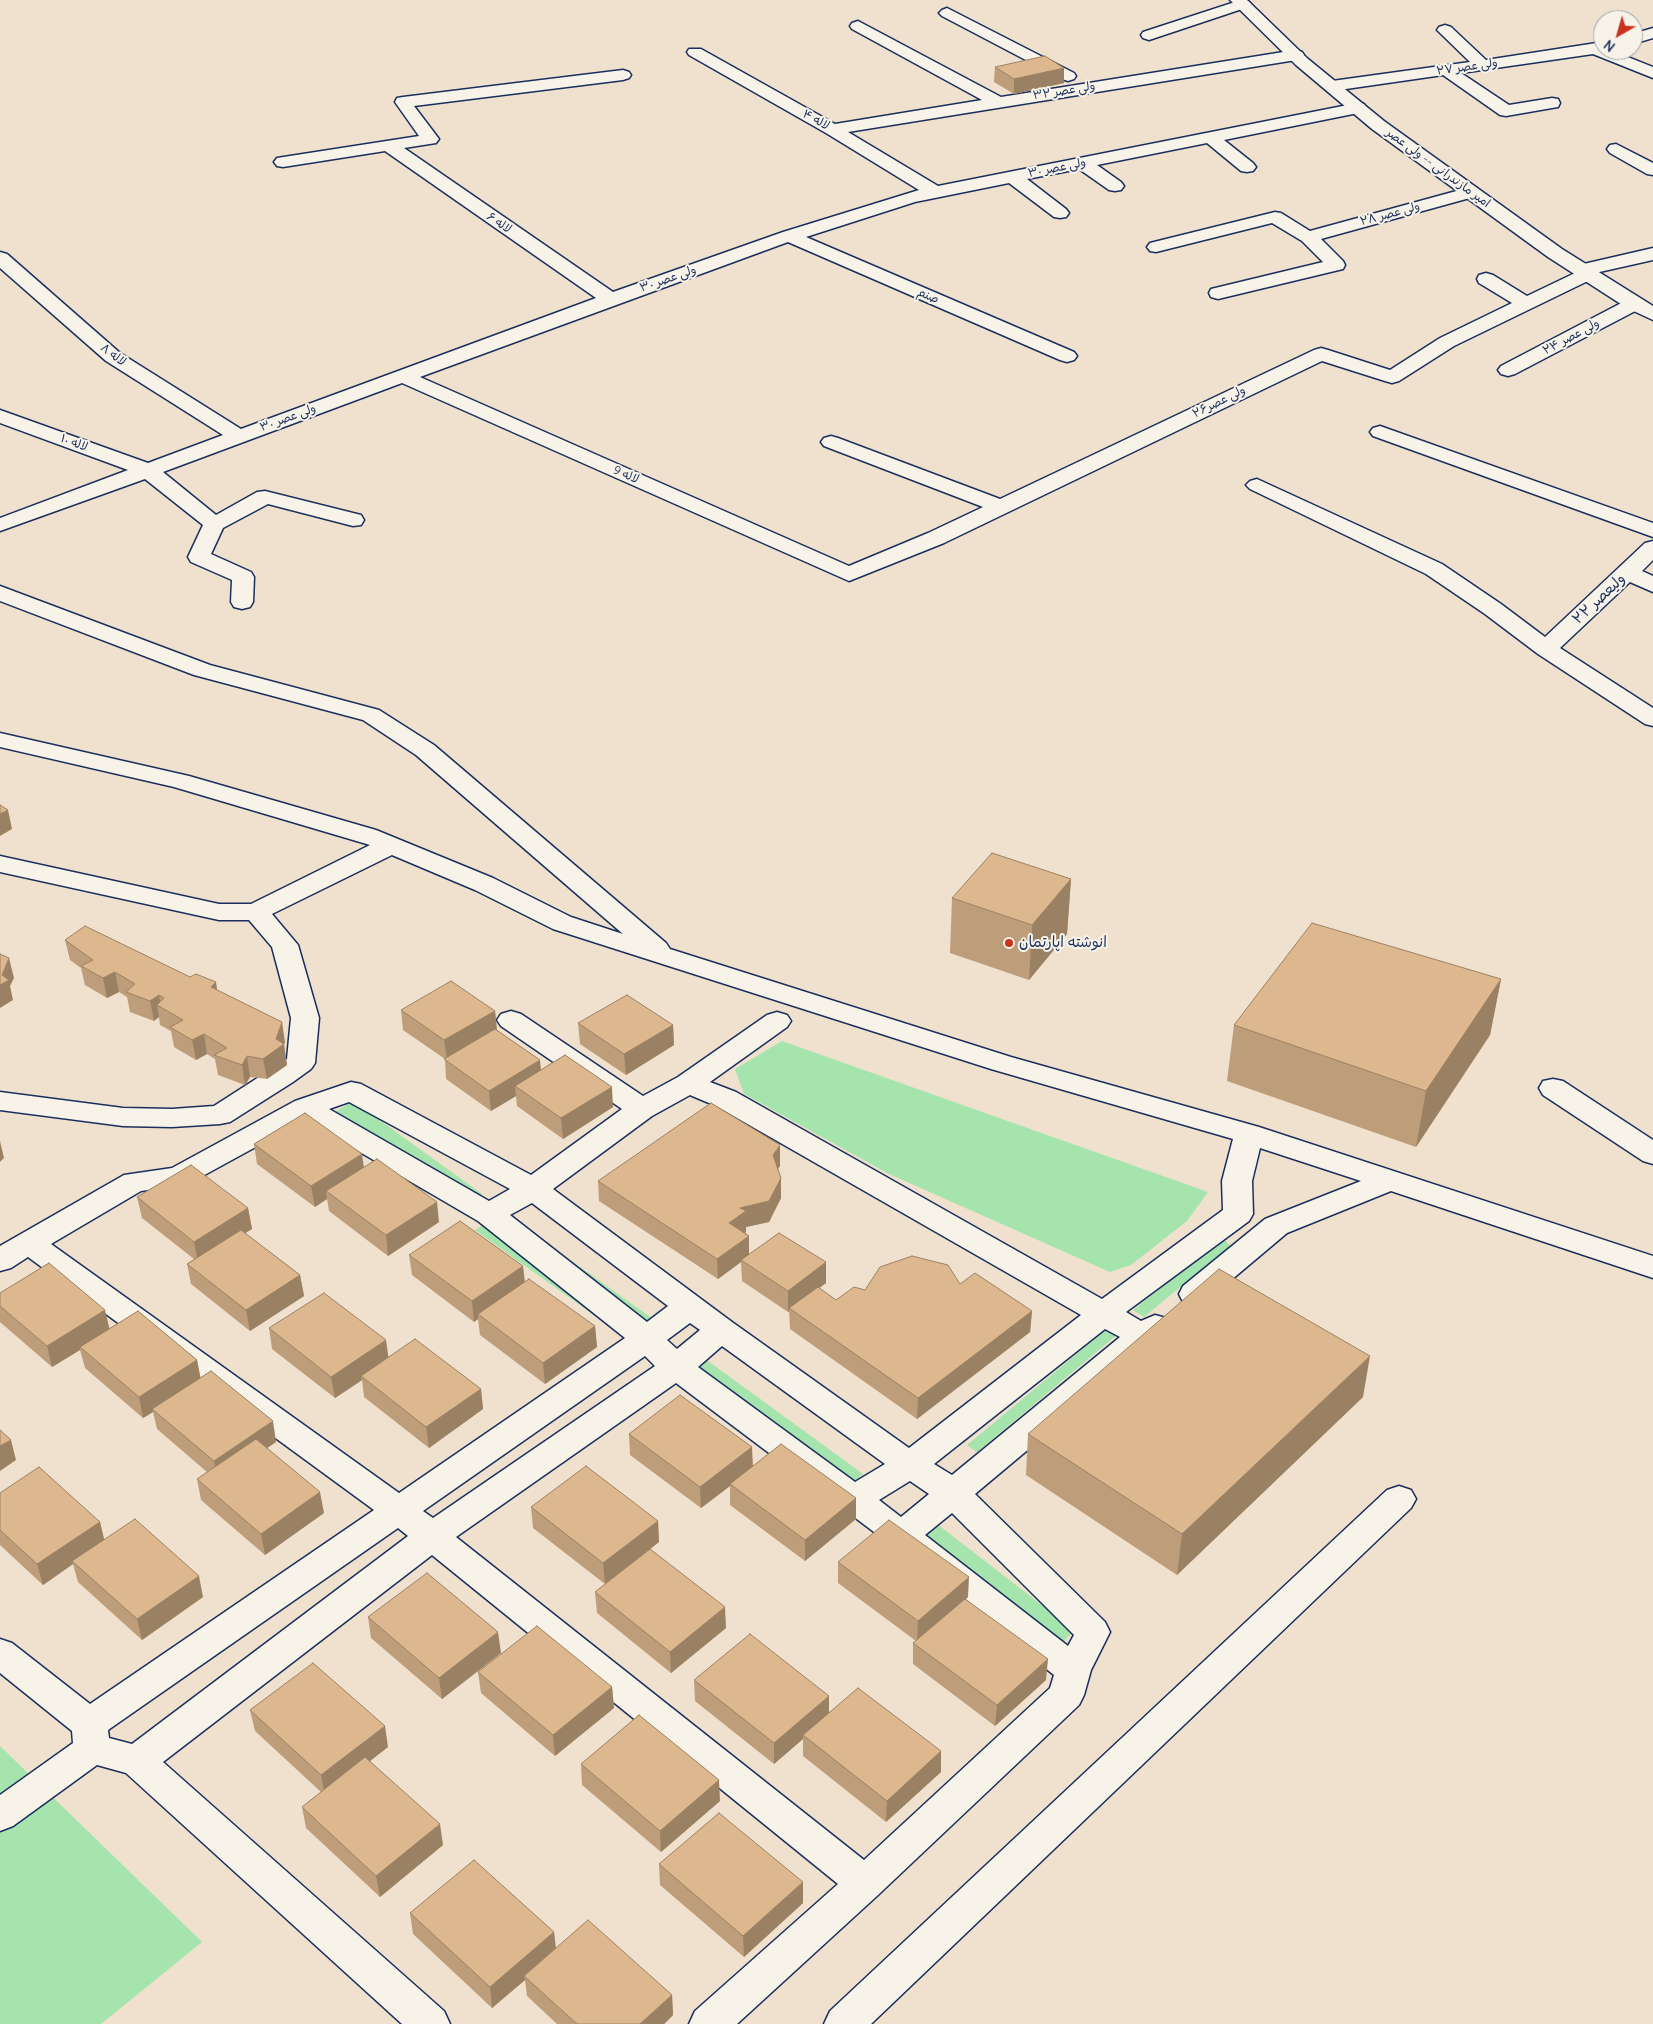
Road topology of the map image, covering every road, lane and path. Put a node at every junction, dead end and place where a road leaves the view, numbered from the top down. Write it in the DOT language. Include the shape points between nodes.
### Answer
graph roads {
  1 [pos="1241,2"];
  2 [pos="947,14"];
  3 [pos="858,26"];
  4 [pos="1445,30"];
  5 [pos="1149,35"];
  6 [pos="1593,49"];
  7 [pos="695,52"];
  8 [pos="1296,55"];
  9 [pos="1626,60"];
  10 [pos="1482,65"];
  11 [pos="1446,70"];
  12 [pos="1653,72"];
  13 [pos="622,75"];
  14 [pos="1332,86"];
  15 [pos="1090,87"];
  16 [pos="998,102"];
  17 [pos="1552,103"];
  18 [pos="1358,108"];
  19 [pos="832,129"];
  20 [pos="1211,138"];
  21 [pos="389,146"];
  22 [pos="1616,149"];
  23 [pos="1143,151"];
  24 [pos="283,162"];
  25 [pos="1082,164"];
  26 [pos="1163,165"];
  27 [pos="1247,167"];
  28 [pos="1653,170"];
  29 [pos="1013,177"];
  30 [pos="1115,186"];
  31 [pos="935,192"];
  32 [pos="1471,192"];
  33 [pos="1060,213"];
  34 [pos="789,236"];
  35 [pos="1308,237"];
  36 [pos="1156,247"];
  37 [pos="1653,254"];
  38 [pos="0,258"];
  39 [pos="1585,272"];
  40 [pos="1486,279"];
  41 [pos="1218,293"];
  42 [pos="610,299"];
  43 [pos="1527,304"];
  44 [pos="1634,304"];
  45 [pos="1653,314"];
  46 [pos="1067,356"];
  47 [pos="1508,370"];
  48 [pos="402,376"];
  49 [pos="0,416"];
  50 [pos="1380,432"];
  51 [pos="238,436"];
  52 [pos="831,442"];
  53 [pos="147,470"];
  54 [pos="1257,485"];
  55 [pos="1001,507"];
  56 [pos="353,520"];
  57 [pos="214,524"];
  58 [pos="0,525"];
  59 [pos="1653,530"];
  60 [pos="1653,548"];
  61 [pos="1627,572"];
  62 [pos="849,574"];
  63 [pos="1653,585"];
  64 [pos="0,594"];
  65 [pos="242,602"];
  66 [pos="1546,649"];
  67 [pos="1653,719"];
  68 [pos="0,740"];
  69 [pos="391,846"];
  70 [pos="0,864"];
  71 [pos="256,912"];
  72 [pos="666,956"];
  73 [pos="511,1020"];
  74 [pos="778,1021"];
  75 [pos="688,1084"];
  76 [pos="1553,1088"];
  77 [pos="0,1101"];
  78 [pos="305,1108"];
  79 [pos="642,1109"];
  80 [pos="1249,1134"];
  81 [pos="1653,1154"];
  82 [pos="1392,1180"];
  83 [pos="533,1189"];
  84 [pos="489,1214"];
  85 [pos="29,1243"];
  86 [pos="0,1260"];
  87 [pos="1653,1267"];
  88 [pos="690,1306"];
  89 [pos="1104,1313"];
  90 [pos="721,1330"];
  91 [pos="1143,1336"];
  92 [pos="647,1339"];
  93 [pos="676,1367"];
  94 [pos="910,1466"];
  95 [pos="952,1492"];
  96 [pos="1399,1499"];
  97 [pos="853,1500"];
  98 [pos="399,1510"];
  99 [pos="902,1535"];
  100 [pos="431,1538"];
  101 [pos="0,1653"];
  102 [pos="1072,1670"];
  103 [pos="91,1736"];
  104 [pos="137,1761"];
  105 [pos="0,1815"];
  106 [pos="864,1884"];
  107 [pos="430,2024"];
  108 [pos="709,2024"];
  109 [pos="844,2024"];
  1 -- 5 [label="street"];
  1 -- 8 [label="street, امیر مازندرانی -- ولی عصر"];
  2 -- 15 [label="street"];
  3 -- 16 [label="street"];
  4 -- 10 [label="street"];
  6 -- 10 [label="street, ولی عصر ۲۷"];
  7 -- 19 [label="street, لاله ۴"];
  8 -- 14 [label="street, امیر مازندرانی -- ولی عصر"];
  8 -- 15 [label="street, ولی عصر ۳۲"];
  9 -- 12 [label="street"];
  10 -- 11 [label="street, ولی عصر ۲۷"];
  11 -- 14 [label="street, ولی عصر ۲۷"];
  11 -- 17 [label="street" via="1506,111"];
  13 -- 21 [label="street" via="403,102 430,139"];
  14 -- 18 [label="street, امیر مازندرانی -- ولی عصر"];
  15 -- 16 [label="street, ولی عصر ۳۲"];
  16 -- 19 [label="street, ولی عصر ۳۲"];
  18 -- 20 [label="street, ولی عصر ۳۰"];
  18 -- 32 [label="street, امیر مازندرانی -- ولی عصر"];
  19 -- 31 [label="street, لاله ۴"];
  20 -- 23 [label="street, ولی عصر ۳۰"];
  20 -- 27 [label="street"];
  21 -- 24 [label="street"];
  21 -- 42 [label="street, لاله ۶"];
  22 -- 28 [label="street"];
  23 -- 25 [label="street, ولی عصر ۳۰"];
  23 -- 26 [label="street"];
  25 -- 29 [label="street, ولی عصر ۳۰"];
  25 -- 30 [label="street"];
  29 -- 31 [label="street, ولی عصر ۳۰"];
  29 -- 33 [label="street"];
  31 -- 34 [label="street, ولی عصر ۳۰"];
  32 -- 35 [label="street, ولی عصر ۲۸"];
  32 -- 39 [label="street, امیر مازندرانی -- ولی عصر"];
  34 -- 42 [label="street, ولی عصر ۳۰"];
  34 -- 46 [label="street, صنم"];
  35 -- 36 [label="street" via="1275,217"];
  35 -- 41 [label="street" via="1336,265"];
  37 -- 39 [label="street, ولی عصر۲۶"];
  38 -- 51 [label="street, لاله ۸" via="113,357"];
  39 -- 43 [label="street, ولی عصر۲۶"];
  39 -- 44 [label="street, امیر مازندرانی -- ولی عصر"];
  40 -- 43 [label="street"];
  42 -- 48 [label="street, ولی عصر ۳۰"];
  43 -- 55 [label="street, ولی عصر۲۶" via="1447,342 1392,377 1321,354"];
  44 -- 45 [label="street, امیر مازندرانی -- ولی عصر"];
  44 -- 47 [label="street, ولی عصر ۲۴"];
  48 -- 51 [label="street, ولی عصر ۳۰"];
  48 -- 62 [label="street, لاله 9"];
  49 -- 53 [label="street, لاله ۱۰"];
  50 -- 59 [label="street"];
  51 -- 53 [label="street, ولی عصر ۳۰"];
  52 -- 55 [label="street"];
  53 -- 57 [label="street, لاله ۱۰"];
  53 -- 58 [label="street, ولی عصر ۳۰"];
  54 -- 66 [label="street" via="1434,569"];
  55 -- 62 [label="street, ولی عصر۲۶"];
  56 -- 57 [label="street" via="265,497"];
  57 -- 65 [label="street" via="199,557 243,577"];
  60 -- 61 [label="street, ولیعصر ۲۲"];
  61 -- 63 [label="street"];
  61 -- 66 [label="street, ولیعصر ۲۲"];
  64 -- 72 [label="street" via="202,670 371,715 425,750"];
  66 -- 67 [label="street"];
  68 -- 69 [label="street" via="180,781"];
  69 -- 71 [label="street"];
  69 -- 72 [label="street" via="484,884 562,923"];
  70 -- 71 [label="street" via="218,912"];
  71 -- 77 [label="street" via="285,945 304,1018 301,1062 283,1076 220,1115 123,1117"];
  72 -- 80 [label="street" via="1001,1063"];
  73 -- 79 [label="street"];
  74 -- 75 [label="street"];
  75 -- 79 [label="street"];
  75 -- 89 [label="street" via="726,1099"];
  76 -- 81 [label="street"];
  78 -- 83 [label="street" via="351,1090"];
  78 -- 84 [label="street"];
  78 -- 85 [label="street" via="178,1177 134,1182"];
  79 -- 83 [label="street"];
  80 -- 82 [label="street"];
  80 -- 89 [label="street" via="1237,1181 1238,1214"];
  82 -- 87 [label="street"];
  82 -- 91 [label="street" via="1276,1226"];
  83 -- 84 [label="street"];
  83 -- 88 [label="street"];
  84 -- 92 [label="street"];
  85 -- 86 [label="street"];
  85 -- 98 [label="street"];
  88 -- 90 [label="street"];
  88 -- 92 [label="street"];
  89 -- 91 [label="street"];
  89 -- 94 [label="street"];
  90 -- 93 [label="street"];
  90 -- 94 [label="street"];
  91 -- 95 [label="street"];
  92 -- 93 [label="street"];
  92 -- 98 [label="street"];
  93 -- 97 [label="street"];
  93 -- 100 [label="street"];
  94 -- 95 [label="street"];
  94 -- 97 [label="street"];
  95 -- 99 [label="street"];
  95 -- 102 [label="street" via="1093,1632"];
  96 -- 109 [label="street"];
  97 -- 99 [label="street"];
  98 -- 100 [label="street"];
  98 -- 103 [label="street"];
  99 -- 102 [label="street"];
  100 -- 104 [label="street"];
  100 -- 106 [label="street"];
  101 -- 103 [label="street"];
  102 -- 106 [label="street" via="1066,1695"];
  103 -- 104 [label="street"];
  103 -- 105 [label="street"];
  104 -- 107 [label="street"];
  106 -- 108 [label="street"];
}
